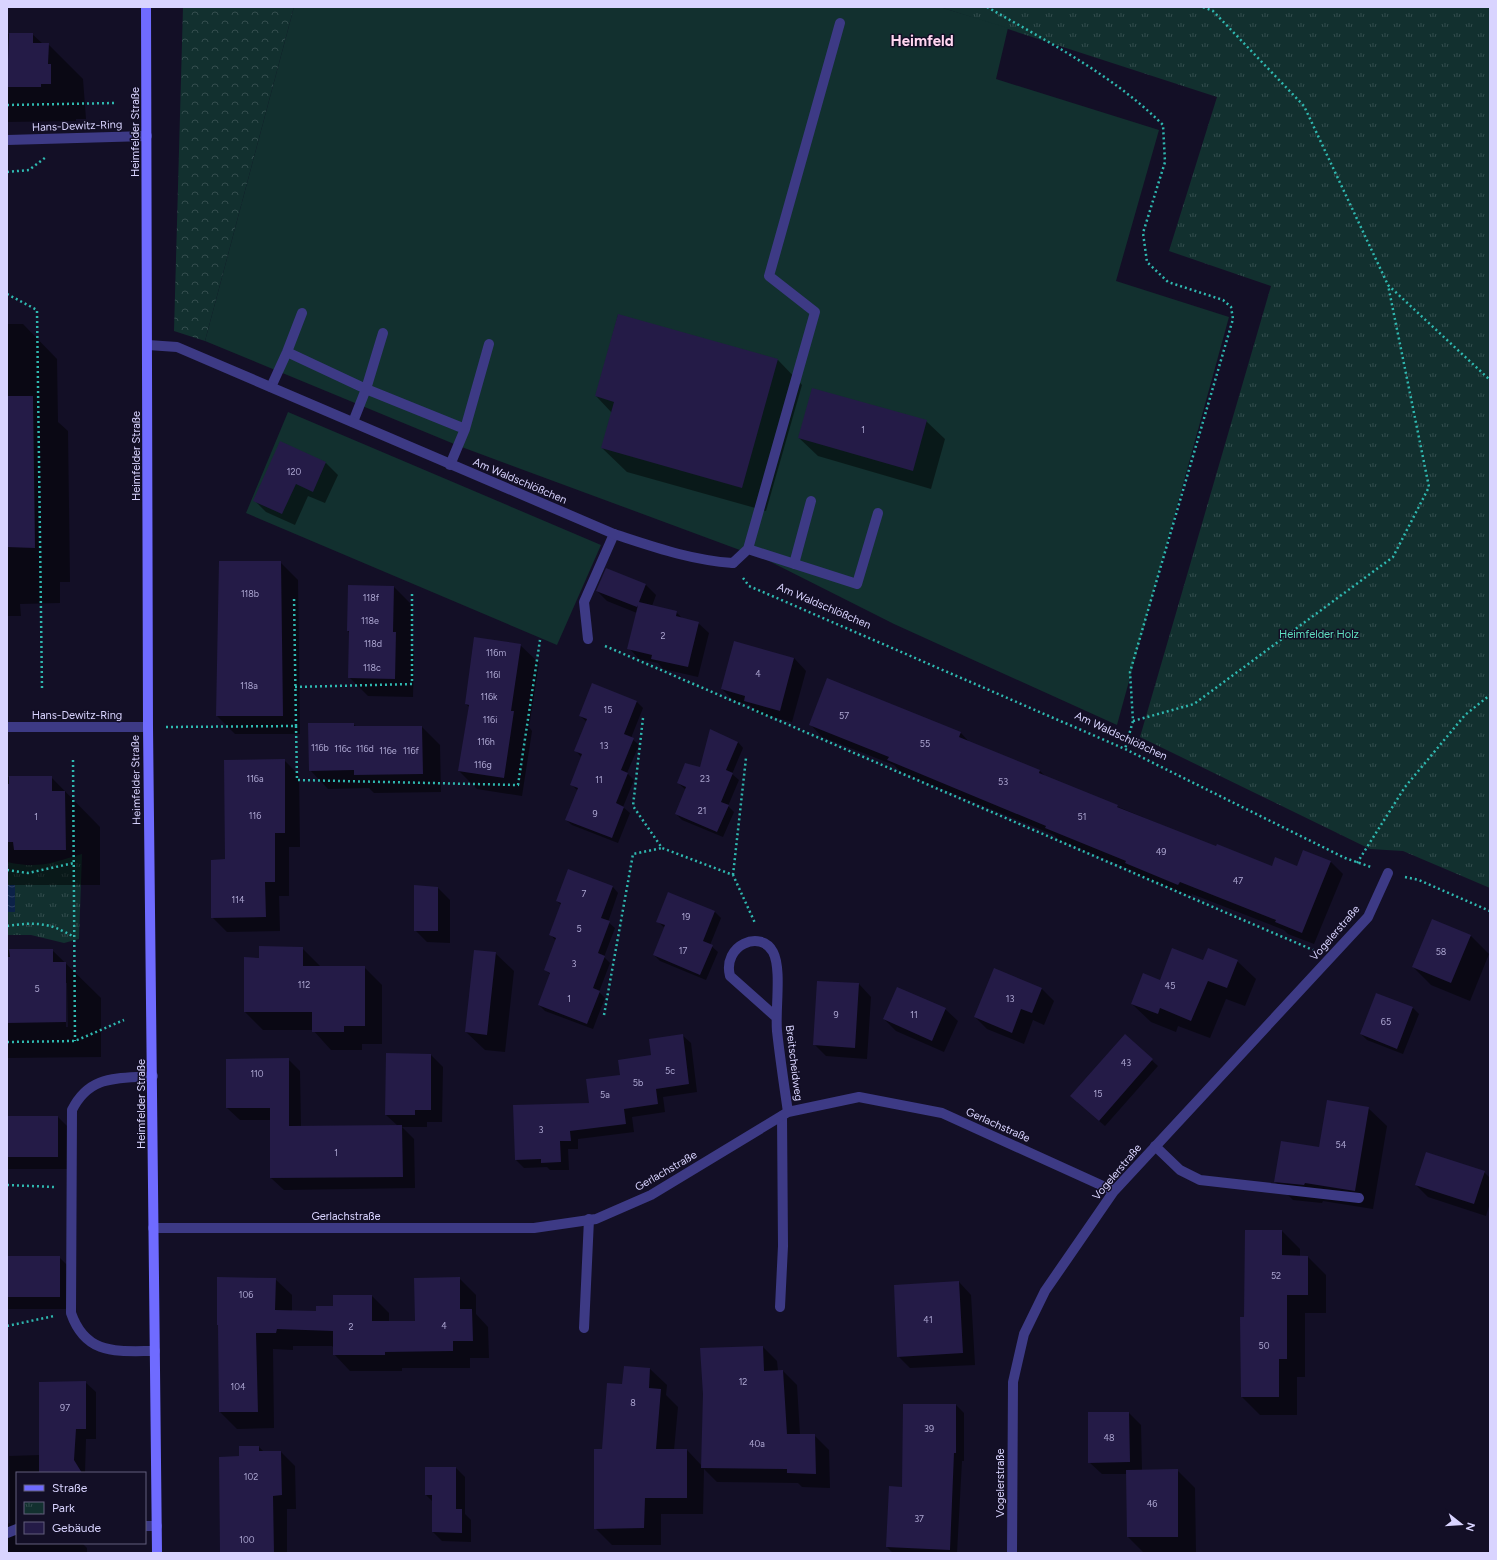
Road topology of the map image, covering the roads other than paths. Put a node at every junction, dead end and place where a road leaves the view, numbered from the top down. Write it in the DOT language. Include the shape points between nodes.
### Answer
graph roads {
  1 [pos="146,7"];
  2 [pos="840,23"];
  3 [pos="147,136"];
  4 [pos="7,140"];
  5 [pos="302,313"];
  6 [pos="383,333"];
  7 [pos="489,344"];
  8 [pos="148,346"];
  9 [pos="287,352"];
  10 [pos="271,387"];
  11 [pos="366,389"];
  12 [pos="353,422"];
  13 [pos="465,429"];
  14 [pos="450,465"];
  15 [pos="811,501"];
  16 [pos="878,513"];
  17 [pos="614,534"];
  18 [pos="748,548"];
  19 [pos="794,564"];
  20 [pos="588,639"];
  21 [pos="7,727"];
  22 [pos="148,727"];
  23 [pos="1388,873"];
  24 [pos="776,1017"];
  25 [pos="153,1076"];
  26 [pos="785,1114"];
  27 [pos="1155,1146"];
  28 [pos="1114,1191"];
  29 [pos="1359,1198"];
  30 [pos="589,1219"];
  31 [pos="153,1228"];
  32 [pos="780,1307"];
  33 [pos="584,1328"];
  34 [pos="155,1351"];
  35 [pos="146,1526"];
  36 [pos="157,1526"];
  37 [pos="157,1553"];
  38 [pos="1012,1553"];
  1 -- 3 [label="street, Heimfelder Straße"];
  2 -- 18 [label="street" via="769,276 815,312"];
  3 -- 4 [label="street, Hans-Dewitz-Ring"];
  3 -- 8 [label="street, Heimfelder Straße"];
  5 -- 9 [label="street"];
  6 -- 11 [label="street"];
  7 -- 13 [label="street"];
  8 -- 10 [label="street, Am Waldschlößchen" via="177,347"];
  8 -- 22 [label="street, Heimfelder Straße"];
  9 -- 10 [label="street"];
  9 -- 11 [label="street"];
  10 -- 12 [label="street, Am Waldschlößchen"];
  11 -- 12 [label="street"];
  11 -- 13 [label="street"];
  12 -- 14 [label="street, Am Waldschlößchen"];
  13 -- 14 [label="street"];
  14 -- 17 [label="street, Am Waldschlößchen"];
  15 -- 19 [label="street"];
  16 -- 19 [label="street" via="857,584"];
  17 -- 18 [label="street, Am Waldschlößchen" via="681,556 705,561 733,563"];
  17 -- 20 [label="street" via="584,602"];
  18 -- 19 [label="street"];
  21 -- 22 [label="street, Hans-Dewitz-Ring"];
  22 -- 25 [label="street, Heimfelder Straße"];
  23 -- 27 [label="street, Vogelerstraße" via="1368,917"];
  24 -- 24 [label="street, Breitscheidweg" via="777,962 773,951 766,945 744,943 736,948 730,958 730,976"];
  24 -- 26 [label="street, Breitscheidweg"];
  25 -- 31 [label="street, Heimfelder Straße"];
  25 -- 34 [label="street" via="98,1082 77,1100 72,1110 71,1313 76,1328 86,1339 104,1350"];
  26 -- 28 [label="street, Gerlachstraße" via="859,1097 942,1112"];
  26 -- 30 [label="street, Gerlachstraße" via="651,1195"];
  26 -- 32 [label="street, Breitscheidweg"];
  27 -- 28 [label="street, Vogelerstraße"];
  27 -- 29 [label="street" via="1180,1170 1200,1180"];
  28 -- 38 [label="street, Vogelerstraße" via="1045,1291 1024,1334 1013,1382"];
  30 -- 31 [label="street, Gerlachstraße" via="534,1228"];
  30 -- 33 [label="street"];
  31 -- 34 [label="street, Heimfelder Straße"];
  34 -- 36 [label="street, Heimfelder Straße"];
  35 -- 36 [label="street"];
  36 -- 37 [label="street, Heimfelder Straße"];
}
